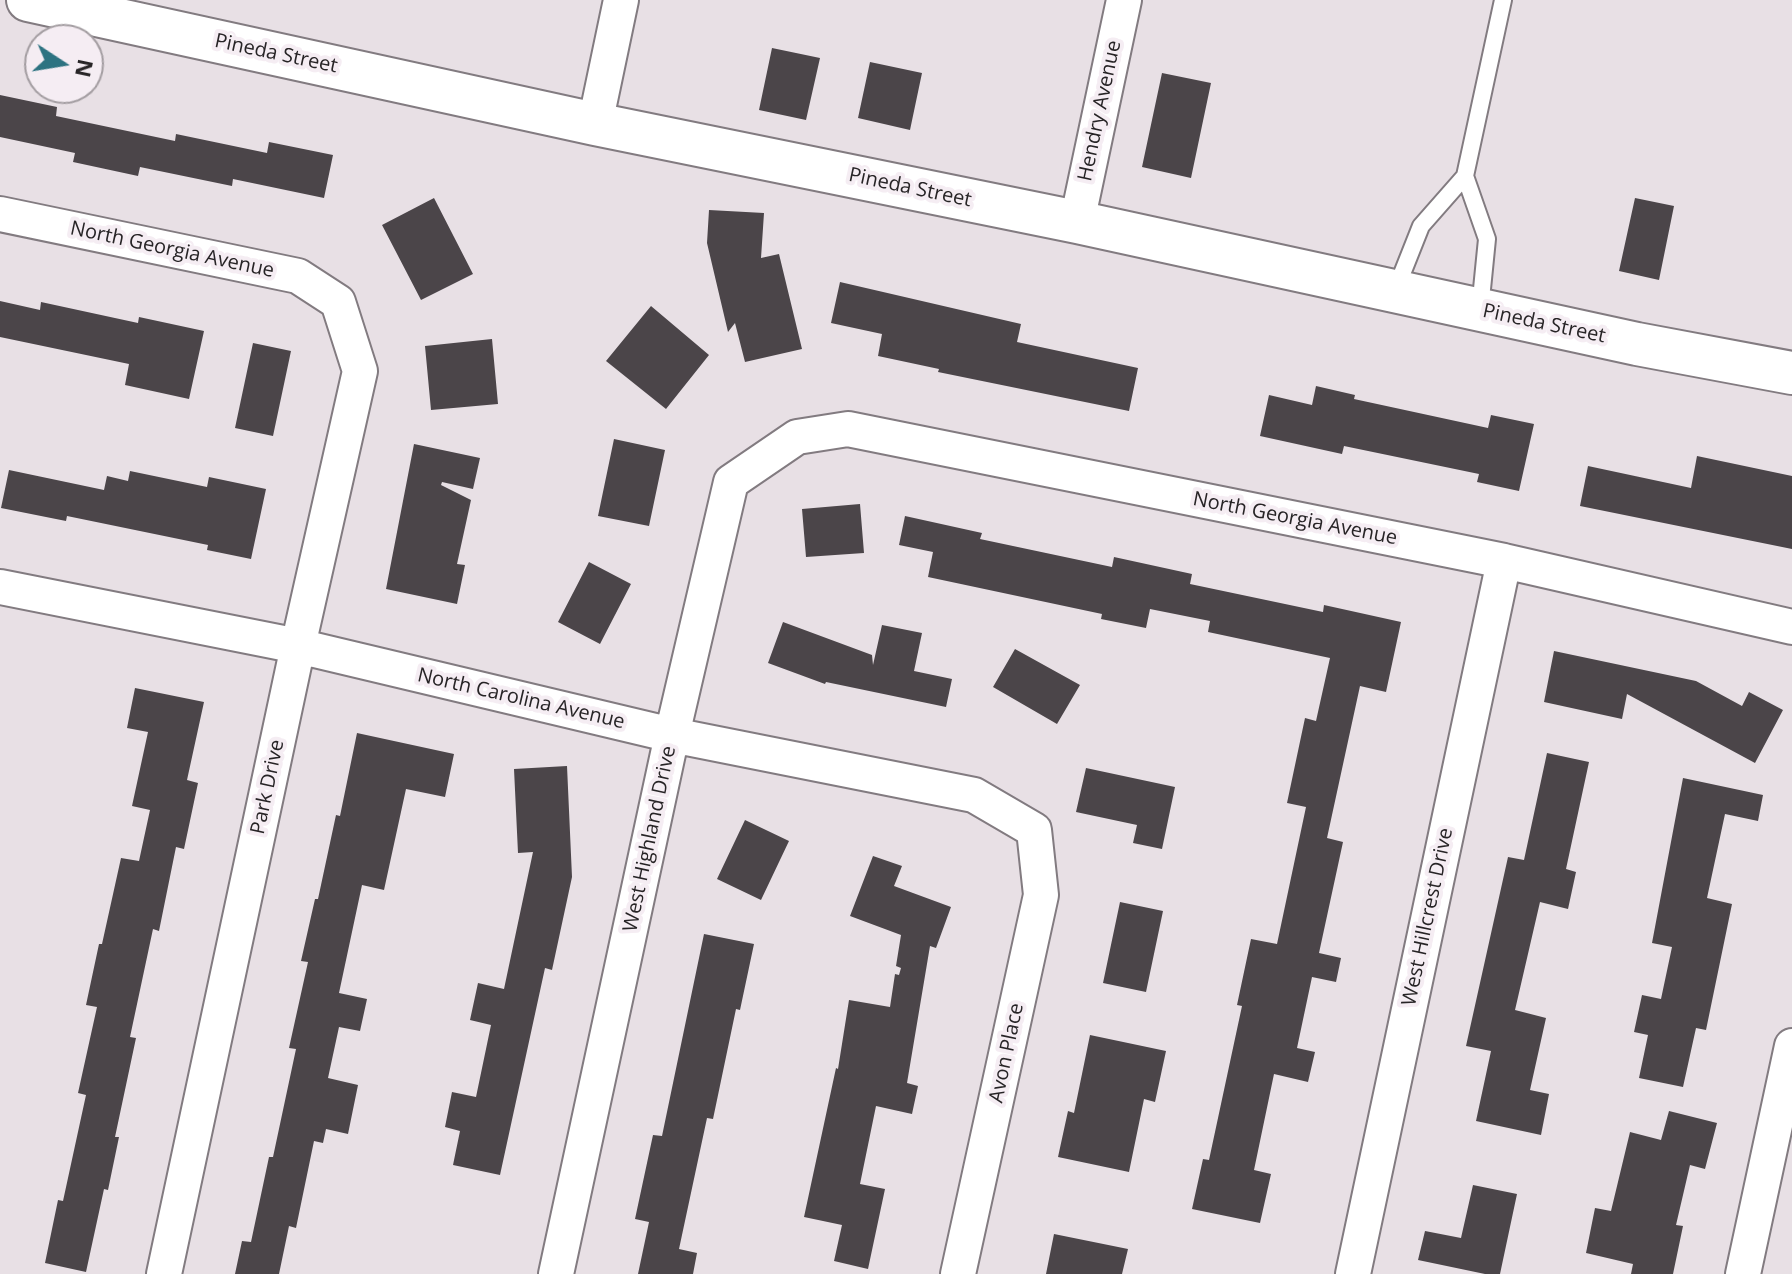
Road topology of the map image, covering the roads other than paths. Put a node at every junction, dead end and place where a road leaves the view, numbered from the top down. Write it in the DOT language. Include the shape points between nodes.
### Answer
graph roads {
  1 [pos="28,0"];
  2 [pos="621,0"];
  3 [pos="1124,0"];
  4 [pos="1503,0"];
  5 [pos="595,124"];
  6 [pos="1465,176"];
  7 [pos="0,214"];
  8 [pos="1077,222"];
  9 [pos="1395,291"];
  10 [pos="338,302"];
  11 [pos="1480,309"];
  12 [pos="1792,372"];
  13 [pos="797,437"];
  14 [pos="1504,561"];
  15 [pos="0,587"];
  16 [pos="1792,627"];
  17 [pos="298,646"];
  18 [pos="672,735"];
  19 [pos="1034,830"];
  20 [pos="1792,1046"];
  21 [pos="164,1274"];
  22 [pos="556,1274"];
  23 [pos="958,1274"];
  24 [pos="1353,1274"];
  25 [pos="1743,1274"];
  1 -- 5 [label="street, Pineda Street"];
  2 -- 5 [label="street"];
  3 -- 8 [label="street, Hendry Avenue"];
  4 -- 6 [label="lane"];
  5 -- 8 [label="street, Pineda Street"];
  6 -- 9 [label="lane" via="1421,226"];
  6 -- 11 [label="lane" via="1487,239"];
  7 -- 10 [label="street, North Georgia Avenue" via="298,276"];
  8 -- 9 [label="street, Pineda Street"];
  9 -- 11 [label="street, Pineda Street"];
  10 -- 17 [label="street, Park Drive" via="360,371"];
  11 -- 12 [label="street, Pineda Street"];
  13 -- 14 [label="street, North Georgia Avenue" via="848,429"];
  13 -- 18 [label="street, West Highland Drive" via="731,482"];
  14 -- 16 [label="street, North Georgia Avenue"];
  14 -- 24 [label="street, West Hillcrest Drive"];
  15 -- 17 [label="street, North Carolina Avenue"];
  17 -- 18 [label="street, North Carolina Avenue"];
  17 -- 21 [label="street, Park Drive"];
  18 -- 19 [label="street, North Carolina Avenue" via="974,795"];
  18 -- 22 [label="street, West Highland Drive"];
  19 -- 23 [label="street, Avon Place" via="1041,895"];
  20 -- 25 [label="street"];
}
